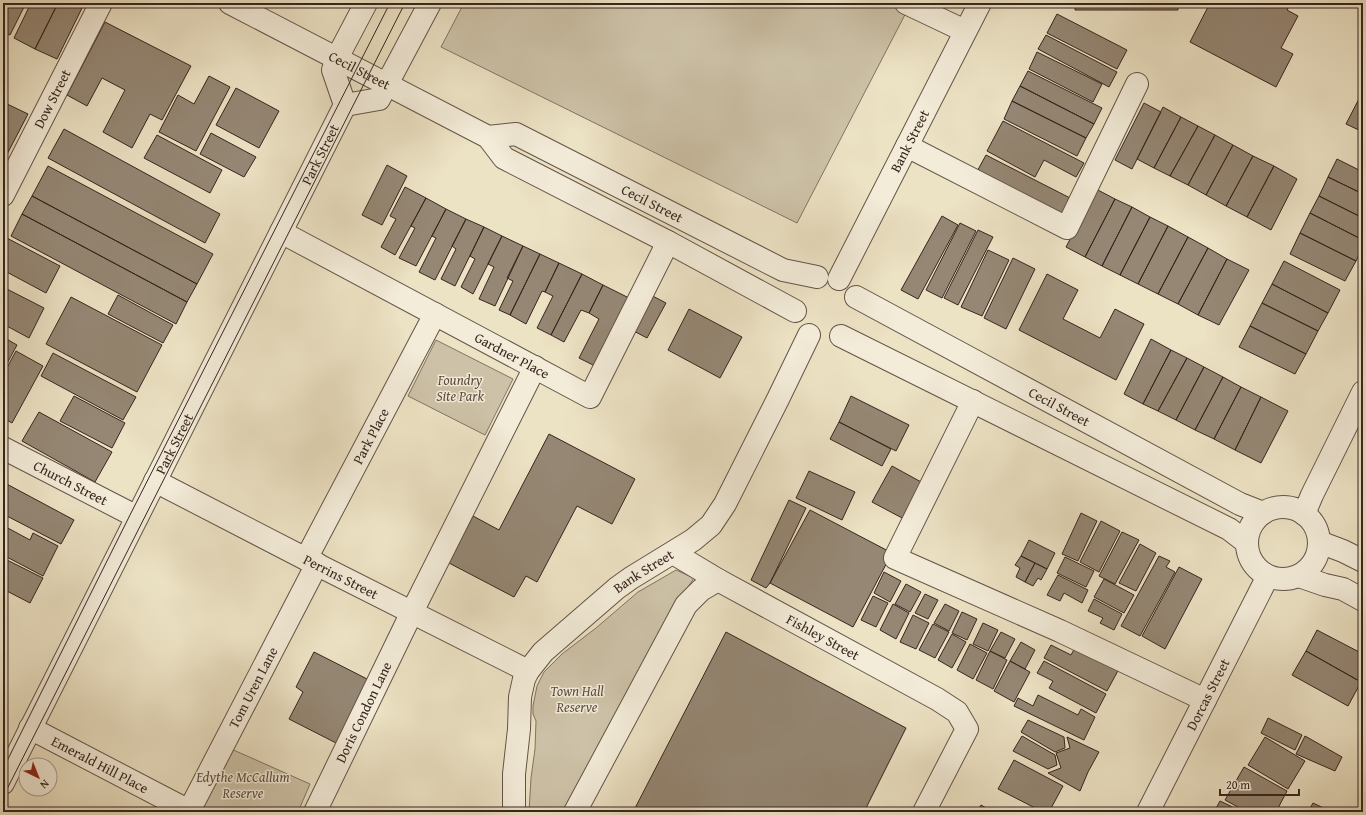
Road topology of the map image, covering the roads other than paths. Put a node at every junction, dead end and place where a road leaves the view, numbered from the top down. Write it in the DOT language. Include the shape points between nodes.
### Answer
graph roads {
  1 [pos="101,3"];
  2 [pos="230,3"];
  3 [pos="366,3"];
  4 [pos="430,3"];
  5 [pos="906,3"];
  6 [pos="980,3"];
  7 [pos="966,31"];
  8 [pos="337,58"];
  9 [pos="387,84"];
  10 [pos="1137,84"];
  11 [pos="345,105"];
  12 [pos="488,137"];
  13 [pos="907,146"];
  14 [pos="4,188"];
  15 [pos="281,232"];
  16 [pos="668,242"];
  17 [pos="817,277"];
  18 [pos="839,279"];
  19 [pos="856,298"];
  20 [pos="795,311"];
  21 [pos="435,314"];
  22 [pos="809,334"];
  23 [pos="841,336"];
  24 [pos="535,367"];
  25 [pos="1363,392"];
  26 [pos="973,401"];
  27 [pos="1109,434"];
  28 [pos="5,455"];
  29 [pos="1095,462"];
  30 [pos="155,480"];
  31 [pos="1263,513"];
  32 [pos="1304,514"];
  33 [pos="137,517"];
  34 [pos="1246,542"];
  35 [pos="1319,542"];
  36 [pos="673,553"];
  37 [pos="1363,561"];
  38 [pos="311,562"];
  39 [pos="1268,576"];
  40 [pos="1299,576"];
  41 [pos="718,580"];
  42 [pos="1363,600"];
  43 [pos="412,612"];
  44 [pos="528,671"];
  45 [pos="1204,700"];
  46 [pos="30,728"];
  47 [pos="3,782"];
  48 [pos="190,812"];
  49 [pos="315,812"];
  50 [pos="514,812"];
  51 [pos="575,812"];
  52 [pos="924,812"];
  53 [pos="1148,812"];
  1 -- 14 [label="street, Dow Street"];
  2 -- 8 [label="street, Cecil Street"];
  3 -- 8 [label="street"];
  4 -- 9 [label="street"];
  5 -- 7 [label="street"];
  6 -- 7 [label="street, Bank Street"];
  7 -- 13 [label="street, Bank Street"];
  8 -- 9 [label="street, Cecil Street"];
  8 -- 11 [label="street" via="334,70"];
  9 -- 11 [label="street" via="379,99"];
  9 -- 12 [label="street, Cecil Street"];
  10 -- 13 [label="street" via="1067,228"];
  11 -- 15 [label="street, Park Street"];
  12 -- 16 [label="street, Cecil Street" via="504,158"];
  12 -- 17 [label="street, Cecil Street" via="516,134 783,270"];
  13 -- 18 [label="street, Bank Street"];
  15 -- 21 [label="street, Gardner Place"];
  15 -- 30 [label="street, Park Street"];
  16 -- 20 [label="street, Cecil Street"];
  16 -- 24 [label="street, Gardner Place" via="590,397"];
  17 -- 18 [label="street" via="829,276"];
  17 -- 20 [label="street" via="799,291 794,305"];
  18 -- 19 [label="street" via="851,288"];
  19 -- 23 [label="street" via="858,308 855,320 850,329"];
  19 -- 27 [label="street, Cecil Street"];
  20 -- 22 [label="street" via="800,327"];
  21 -- 24 [label="street, Gardner Place"];
  21 -- 38 [label="street, Park Place"];
  22 -- 23 [label="street" via="819,339"];
  22 -- 36 [label="street, Bank Street" via="721,511 708,528"];
  23 -- 26 [label="street"];
  24 -- 43 [label="street, Doris Condon Lane"];
  25 -- 32 [label="street"];
  26 -- 29 [label="street"];
  26 -- 45 [label="street" via="895,558 1060,631"];
  27 -- 29 [label="street"];
  27 -- 31 [label="street, Cecil Street" via="1240,504"];
  28 -- 33 [label="street, Church Street"];
  29 -- 34 [label="street" via="1229,529"];
  30 -- 33 [label="street, Park Street"];
  30 -- 38 [label="street, Perrins Street"];
  31 -- 32 [label="street" via="1273,508 1284,507"];
  31 -- 34 [label="street" via="1254,520"];
  32 -- 35 [label="street" via="1315,526"];
  33 -- 46 [label="street, Park Street"];
  34 -- 39 [label="street" via="1252,562"];
  35 -- 37 [label="street"];
  35 -- 40 [label="street" via="1314,562"];
  36 -- 41 [label="street, Fishley Street"];
  36 -- 44 [label="street, Bank Street" via="617,588 552,644 535,660"];
  38 -- 43 [label="street, Perrins Street"];
  38 -- 48 [label="street, Tom Uren Lane"];
  39 -- 40 [label="street" via="1289,579"];
  39 -- 45 [label="street, Dorcas Street"];
  40 -- 42 [label="street" via="1343,589"];
  41 -- 51 [label="street" via="701,590 686,605"];
  41 -- 52 [label="street, Fishley Street" via="957,712 967,729"];
  43 -- 44 [label="street, Perrins Street"];
  43 -- 49 [label="street, Doris Condon Lane"];
  44 -- 50 [label="street, Bank Street" via="520,697"];
  45 -- 53 [label="street, Dorcas Street"];
  46 -- 47 [label="street, Park Street"];
  46 -- 48 [label="street, Emerald Hill Place"];
}
